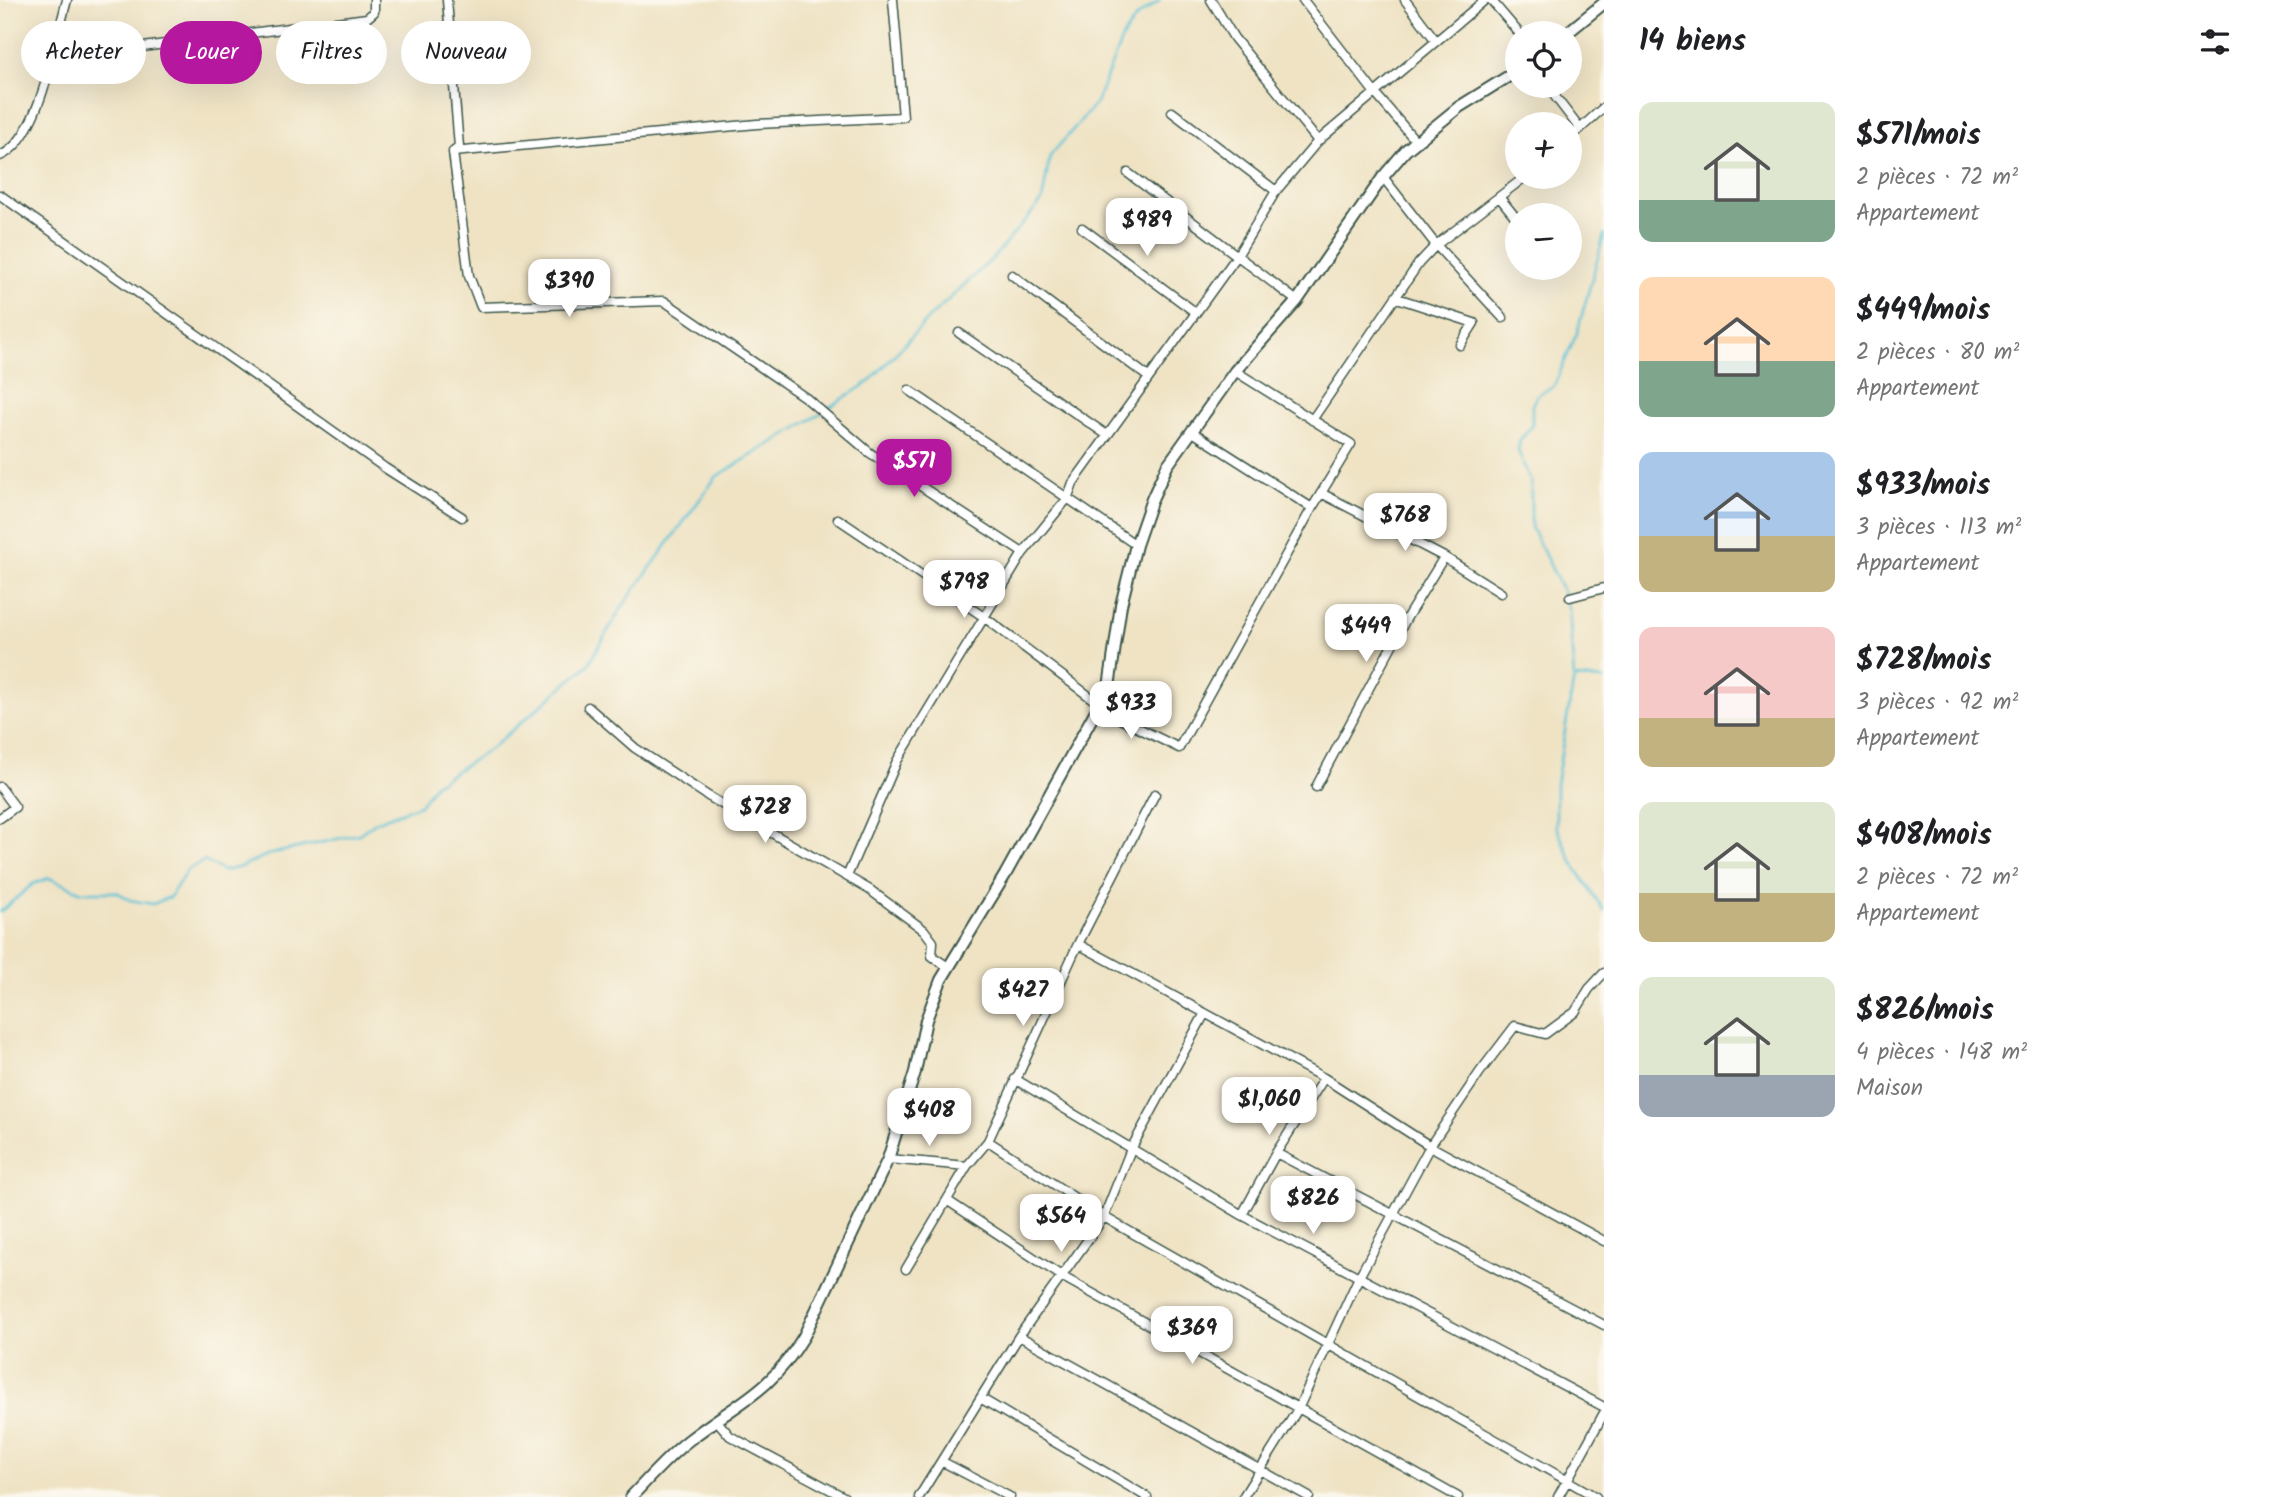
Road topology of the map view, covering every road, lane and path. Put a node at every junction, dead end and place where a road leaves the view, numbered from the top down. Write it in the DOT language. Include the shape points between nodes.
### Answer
graph roads {
  1 [pos="67,0"];
  2 [pos="374,0"];
  3 [pos="447,0"];
  4 [pos="893,0"];
  5 [pos="1210,0"];
  6 [pos="1303,0"];
  7 [pos="1405,0"];
  8 [pos="1485,0"];
  9 [pos="1491,0"];
  10 [pos="1604,3"];
  11 [pos="61,21"];
  12 [pos="1508,21"];
  13 [pos="1582,21"];
  14 [pos="1436,41"];
  15 [pos="146,47"];
  16 [pos="1505,78"];
  17 [pos="43,84"];
  18 [pos="1374,92"];
  19 [pos="1556,98"];
  20 [pos="1604,107"];
  21 [pos="1172,112"];
  22 [pos="1567,112"];
  23 [pos="1582,127"];
  24 [pos="1415,140"];
  25 [pos="1318,141"];
  26 [pos="453,152"];
  27 [pos="0,156"];
  28 [pos="1128,173"];
  29 [pos="1383,177"];
  30 [pos="1511,189"];
  31 [pos="1276,191"];
  32 [pos="0,195"];
  33 [pos="1500,198"];
  34 [pos="1505,204"];
  35 [pos="1082,228"];
  36 [pos="1436,245"];
  37 [pos="1237,256"];
  38 [pos="1012,275"];
  39 [pos="1396,298"];
  40 [pos="1297,301"];
  41 [pos="1195,312"];
  42 [pos="1503,318"];
  43 [pos="959,333"];
  44 [pos="1460,345"];
  45 [pos="1235,371"];
  46 [pos="1147,376"];
  47 [pos="909,390"];
  48 [pos="1312,420"];
  49 [pos="1191,431"];
  50 [pos="1107,435"];
  51 [pos="1321,493"];
  52 [pos="1067,499"];
  53 [pos="1312,508"];
  54 [pos="462,517"];
  55 [pos="838,519"];
  56 [pos="1136,545"];
  57 [pos="1023,553"];
  58 [pos="1444,557"];
  59 [pos="1604,587"];
  60 [pos="1501,593"];
  61 [pos="1570,597"];
  62 [pos="984,617"];
  63 [pos="1101,705"];
  64 [pos="588,707"];
  65 [pos="1315,787"];
  66 [pos="0,788"];
  67 [pos="1155,794"];
  68 [pos="0,818"];
  69 [pos="848,874"];
  70 [pos="1078,944"];
  71 [pos="948,967"];
  72 [pos="1604,973"];
  73 [pos="1205,1013"];
  74 [pos="1324,1078"];
  75 [pos="1016,1079"];
  76 [pos="988,1141"];
  77 [pos="1430,1146"];
  78 [pos="1131,1149"];
  79 [pos="1276,1153"];
  80 [pos="888,1159"];
  81 [pos="967,1166"];
  82 [pos="948,1200"];
  83 [pos="1242,1214"];
  84 [pos="1393,1214"];
  85 [pos="1104,1217"];
  86 [pos="1604,1241"];
  87 [pos="906,1269"];
  88 [pos="1063,1277"];
  89 [pos="1359,1277"];
  90 [pos="1604,1325"];
  91 [pos="1020,1336"];
  92 [pos="1328,1343"];
  93 [pos="982,1399"];
  94 [pos="1604,1407"];
  95 [pos="1298,1409"];
  96 [pos="1604,1413"];
  97 [pos="717,1421"];
  98 [pos="943,1462"];
  99 [pos="1260,1470"];
  100 [pos="1567,1481"];
  101 [pos="631,1497"];
  102 [pos="844,1497"];
  103 [pos="919,1497"];
  104 [pos="1010,1497"];
  105 [pos="1147,1497"];
  106 [pos="1244,1497"];
  107 [pos="1309,1497"];
  108 [pos="1458,1497"];
  109 [pos="1558,1497"];
  110 [pos="1596,1497"];
  1 -- 11 [label="street"];
  2 -- 15 [label="street" via="374,12 367,18"];
  3 -- 26 [label="street" via="458,147"];
  4 -- 26 [label="street" via="903,117 757,124"];
  5 -- 25 [label="street" via="1234,38"];
  6 -- 18 [label="street"];
  7 -- 14 [label="street"];
  8 -- 14 [label="street"];
  9 -- 12 [label="street"];
  10 -- 13 [label="street"];
  14 -- 18 [label="street"];
  16 -- 24 [label="street"];
  17 -- 27 [label="street" via="24,138"];
  18 -- 24 [label="street"];
  18 -- 25 [label="street"];
  19 -- 22 [label="street"];
  20 -- 23 [label="street"];
  21 -- 31 [label="street"];
  24 -- 29 [label="street"];
  25 -- 31 [label="street"];
  26 -- 57 [label="street" via="469,276 481,307 664,301 806,398 870,453"];
  28 -- 37 [label="street"];
  29 -- 36 [label="street"];
  29 -- 40 [label="street"];
  30 -- 33 [label="street"];
  31 -- 37 [label="street"];
  32 -- 54 [label="street" via="385,468"];
  33 -- 34 [label="street"];
  33 -- 36 [label="street"];
  35 -- 41 [label="street"];
  36 -- 39 [label="street"];
  36 -- 42 [label="street"];
  37 -- 40 [label="street"];
  37 -- 41 [label="street"];
  38 -- 46 [label="street"];
  39 -- 44 [label="street" via="1474,323"];
  39 -- 48 [label="street"];
  40 -- 45 [label="street"];
  41 -- 46 [label="street"];
  43 -- 50 [label="street"];
  45 -- 48 [label="street"];
  45 -- 49 [label="street"];
  46 -- 50 [label="street"];
  47 -- 52 [label="street"];
  48 -- 51 [label="street" via="1351,444"];
  49 -- 53 [label="street"];
  49 -- 56 [label="street" via="1157,488"];
  50 -- 52 [label="street"];
  51 -- 53 [label="street"];
  51 -- 58 [label="street"];
  52 -- 56 [label="street"];
  52 -- 57 [label="street"];
  53 -- 63 [label="street" via="1179,748"];
  55 -- 62 [label="street"];
  56 -- 63 [label="street" via="1109,687"];
  57 -- 62 [label="street"];
  58 -- 60 [label="street"];
  58 -- 65 [label="street"];
  59 -- 61 [label="street"];
  62 -- 63 [label="street"];
  62 -- 69 [label="street" via="897,761"];
  63 -- 71 [label="street"];
  64 -- 69 [label="street" via="635,748 708,796"];
  66 -- 68 [label="street" via="15,807"];
  67 -- 70 [label="street"];
  69 -- 71 [label="street" via="924,930 933,942 932,956"];
  70 -- 73 [label="street"];
  70 -- 75 [label="street"];
  71 -- 80 [label="street" via="926,1020"];
  72 -- 77 [label="street" via="1575,1012 1545,1034 1515,1026"];
  73 -- 74 [label="street"];
  73 -- 78 [label="street"];
  74 -- 77 [label="street"];
  74 -- 79 [label="street"];
  75 -- 76 [label="street"];
  75 -- 78 [label="street"];
  76 -- 81 [label="street"];
  76 -- 85 [label="street"];
  77 -- 84 [label="street"];
  77 -- 86 [label="street"];
  78 -- 83 [label="street"];
  78 -- 85 [label="street"];
  79 -- 83 [label="street"];
  79 -- 84 [label="street"];
  80 -- 81 [label="street"];
  80 -- 97 [label="street" via="788,1363 762,1390"];
  81 -- 82 [label="street"];
  82 -- 87 [label="street"];
  82 -- 88 [label="street"];
  83 -- 89 [label="street"];
  84 -- 89 [label="street"];
  84 -- 90 [label="street"];
  85 -- 88 [label="street"];
  85 -- 92 [label="street"];
  88 -- 91 [label="street"];
  88 -- 95 [label="street"];
  89 -- 92 [label="street"];
  89 -- 94 [label="street"];
  91 -- 93 [label="street"];
  91 -- 99 [label="street"];
  92 -- 95 [label="street"];
  92 -- 100 [label="street"];
  93 -- 98 [label="street"];
  93 -- 105 [label="street"];
  95 -- 99 [label="street"];
  95 -- 108 [label="street"];
  96 -- 100 [label="street"];
  97 -- 101 [label="street" via="663,1463"];
  97 -- 102 [label="street" via="730,1436"];
  98 -- 103 [label="street"];
  98 -- 104 [label="street"];
  99 -- 106 [label="street"];
  99 -- 107 [label="street"];
  100 -- 109 [label="street"];
  100 -- 110 [label="street"];
}
